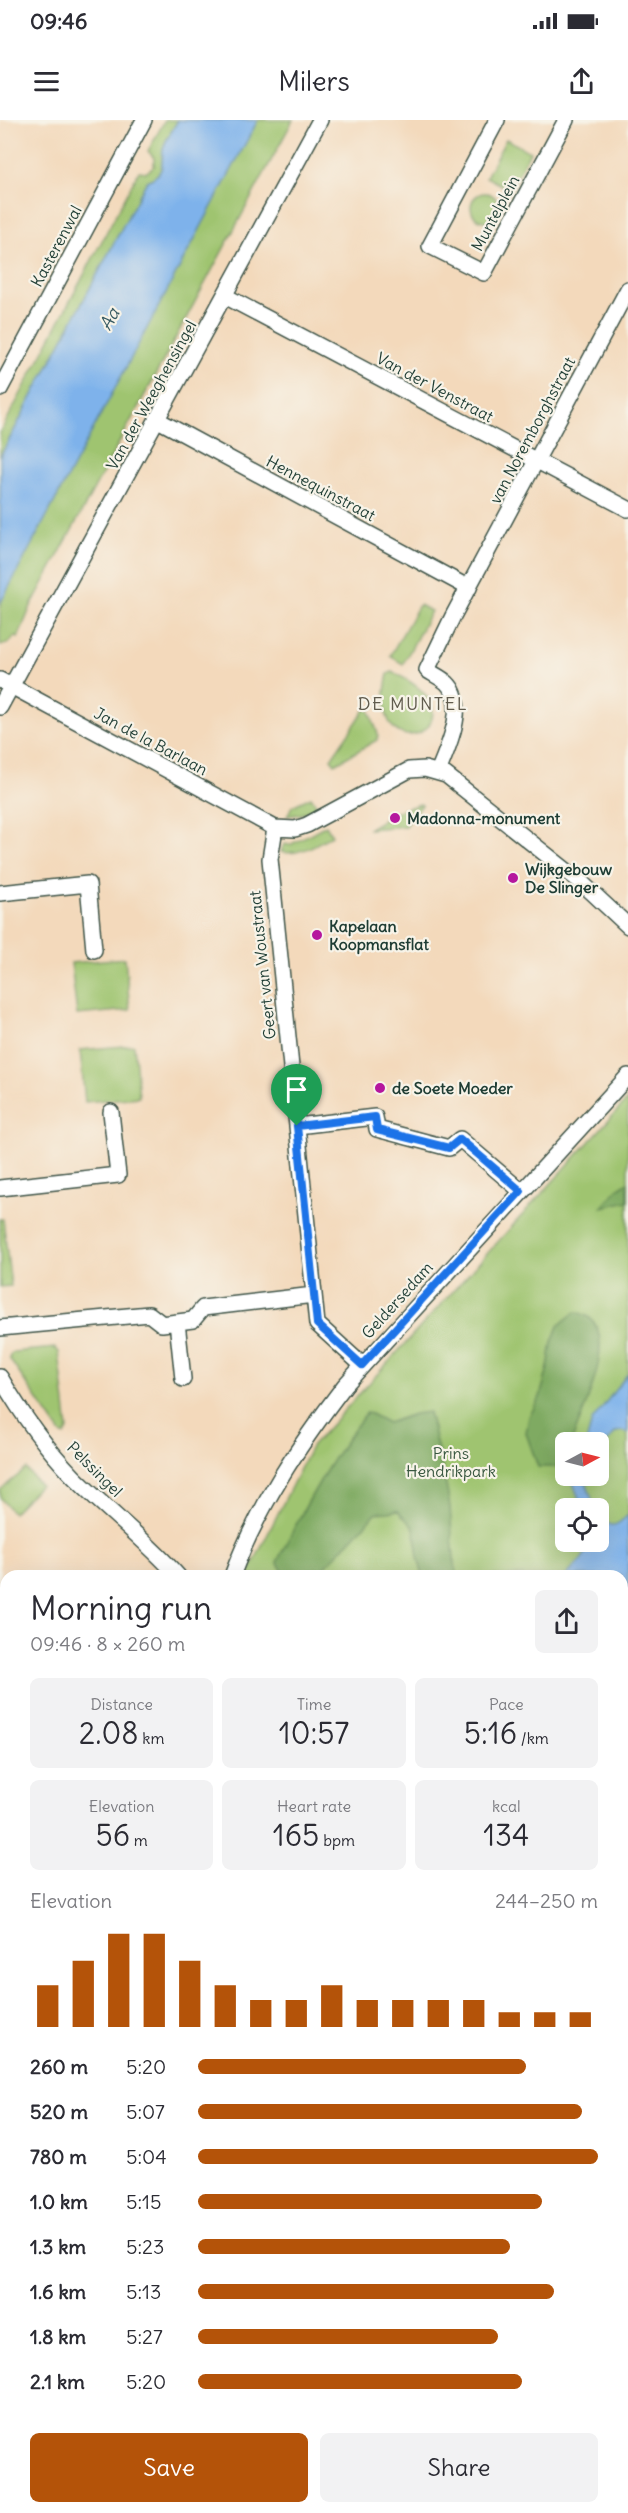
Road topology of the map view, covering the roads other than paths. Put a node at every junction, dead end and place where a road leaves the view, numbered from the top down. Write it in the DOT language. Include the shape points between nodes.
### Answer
graph roads {
  1 [pos="144,120"];
  2 [pos="320,120"];
  3 [pos="497,120"];
  4 [pos="566,120"];
  5 [pos="628,289"];
  6 [pos="225,296"];
  7 [pos="0,389"];
  8 [pos="158,420"];
  9 [pos="535,461"];
  10 [pos="628,509"];
  11 [pos="469,588"];
  12 [pos="5,683"];
  13 [pos="0,707"];
  14 [pos="438,772"];
  15 [pos="275,828"];
  16 [pos="0,893"];
  17 [pos="628,927"];
  18 [pos="94,950"];
  19 [pos="628,1076"];
  20 [pos="111,1112"];
  21 [pos="297,1126"];
  22 [pos="0,1188"];
  23 [pos="521,1191"];
  24 [pos="314,1295"];
  25 [pos="177,1322"];
  26 [pos="0,1328"];
  27 [pos="362,1365"];
  28 [pos="0,1377"];
  29 [pos="183,1379"];
  30 [pos="173,1570"];
  31 [pos="235,1570"];
  1 -- 7 [label="street, Kasterenwal"];
  2 -- 6 [label="street, Van der Weeghensingel"];
  3 -- 4 [label="street, Muntelplein" via="430,246 484,273"];
  5 -- 9 [label="street, van Noremborghstraat"];
  6 -- 8 [label="street, Van der Weeghensingel"];
  6 -- 9 [label="street, Van der Venstraat"];
  8 -- 11 [label="street, Hennequinstraat"];
  8 -- 12 [label="street, Van der Weeghensingel"];
  9 -- 10 [label="street, Van der Venstraat"];
  9 -- 11 [label="street, van Noremborghstraat"];
  11 -- 14 [label="street, van Noremborghstraat" via="427,670 447,682 455,698 454,728"];
  12 -- 13 [label="street"];
  12 -- 15 [label="street, Jan de la Barlaan"];
  14 -- 15 [label="street" via="409,770 307,825"];
  14 -- 17 [label="street" via="453,779 573,876"];
  15 -- 21 [label="street, Geert van Woustraat" via="270,859"];
  16 -- 18 [label="street" via="88,884"];
  19 -- 23 [label="street, Geldersedam"];
  20 -- 22 [label="street" via="118,1175"];
  21 -- 23 [label="street" via="375,1117 377,1130 449,1148 460,1139"];
  21 -- 24 [label="street, Geert van Woustraat"];
  23 -- 27 [label="street, Geldersedam"];
  24 -- 25 [label="street" via="203,1308 193,1320"];
  24 -- 27 [label="street, Geert van Woustraat" via="317,1324"];
  25 -- 26 [label="street" via="162,1324 149,1314"];
  25 -- 29 [label="street"];
  27 -- 31 [label="street, Geldersedam" via="278,1479"];
  28 -- 30 [label="street, Pelssingel" via="25,1418 57,1458"];
}
